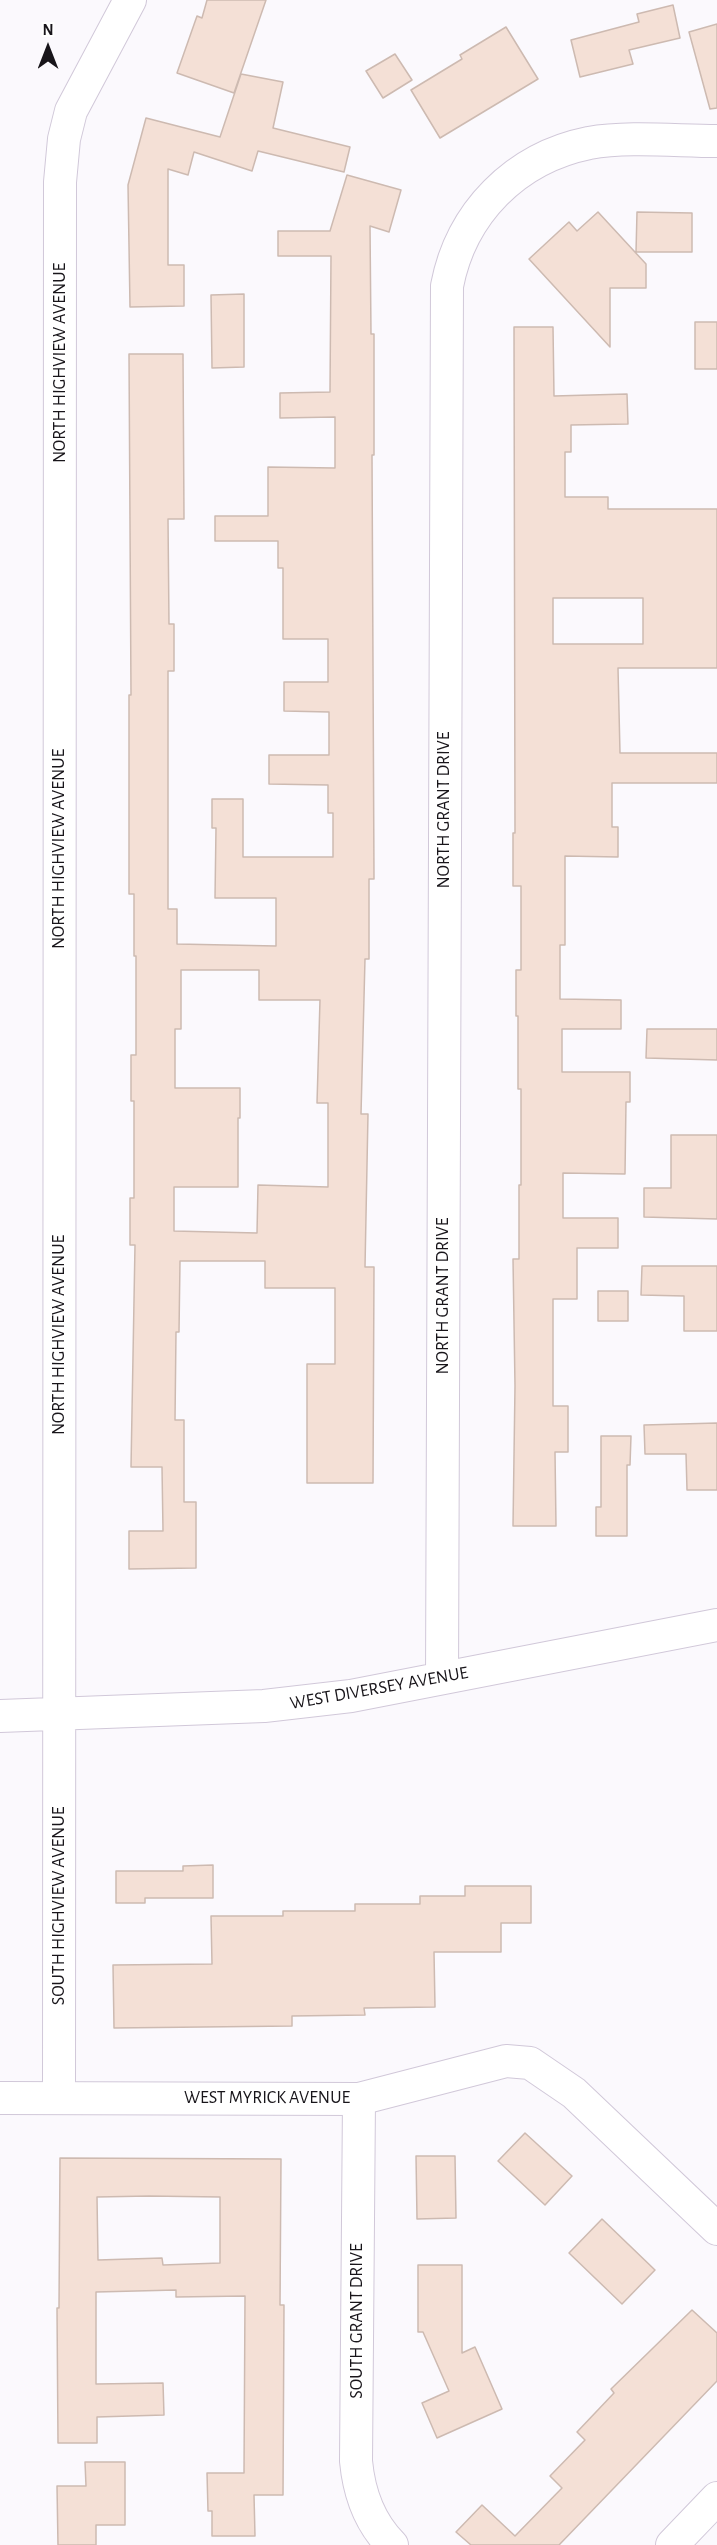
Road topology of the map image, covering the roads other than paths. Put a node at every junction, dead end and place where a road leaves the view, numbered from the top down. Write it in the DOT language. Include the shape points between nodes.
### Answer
graph roads {
  1 [pos="130,0"];
  2 [pos="717,141"];
  3 [pos="717,1625"];
  4 [pos="441,1678"];
  5 [pos="59,1714"];
  6 [pos="0,1716"];
  7 [pos="59,2097"];
  8 [pos="0,2098"];
  9 [pos="359,2099"];
  10 [pos="717,2229"];
  11 [pos="717,2498"];
  12 [pos="388,2541"];
  13 [pos="672,2545"];
  1 -- 5 [label="street, NORTH HIGHVIEW AVENUE" via="71,111 60,182"];
  2 -- 4 [label="street, NORTH GRANT DRIVE" via="589,143 525,168 490,197 472,220 451,265 447,286"];
  3 -- 4 [label="street, WEST DIVERSEY AVENUE"];
  4 -- 5 [label="street, WEST DIVERSEY AVENUE" via="351,1696 264,1706"];
  5 -- 6 [label="street, WEST DIVERSEY AVENUE"];
  5 -- 7 [label="street, SOUTH HIGHVIEW AVENUE"];
  7 -- 8 [label="street, WEST MYRICK AVENUE"];
  7 -- 9 [label="street, WEST MYRICK AVENUE"];
  9 -- 10 [label="street, WEST MYRICK AVENUE" via="506,2061 530,2063 574,2093"];
  9 -- 12 [label="street, SOUTH GRANT DRIVE" via="356,2461 358,2485 367,2510"];
  11 -- 13 [label="street"];
}
